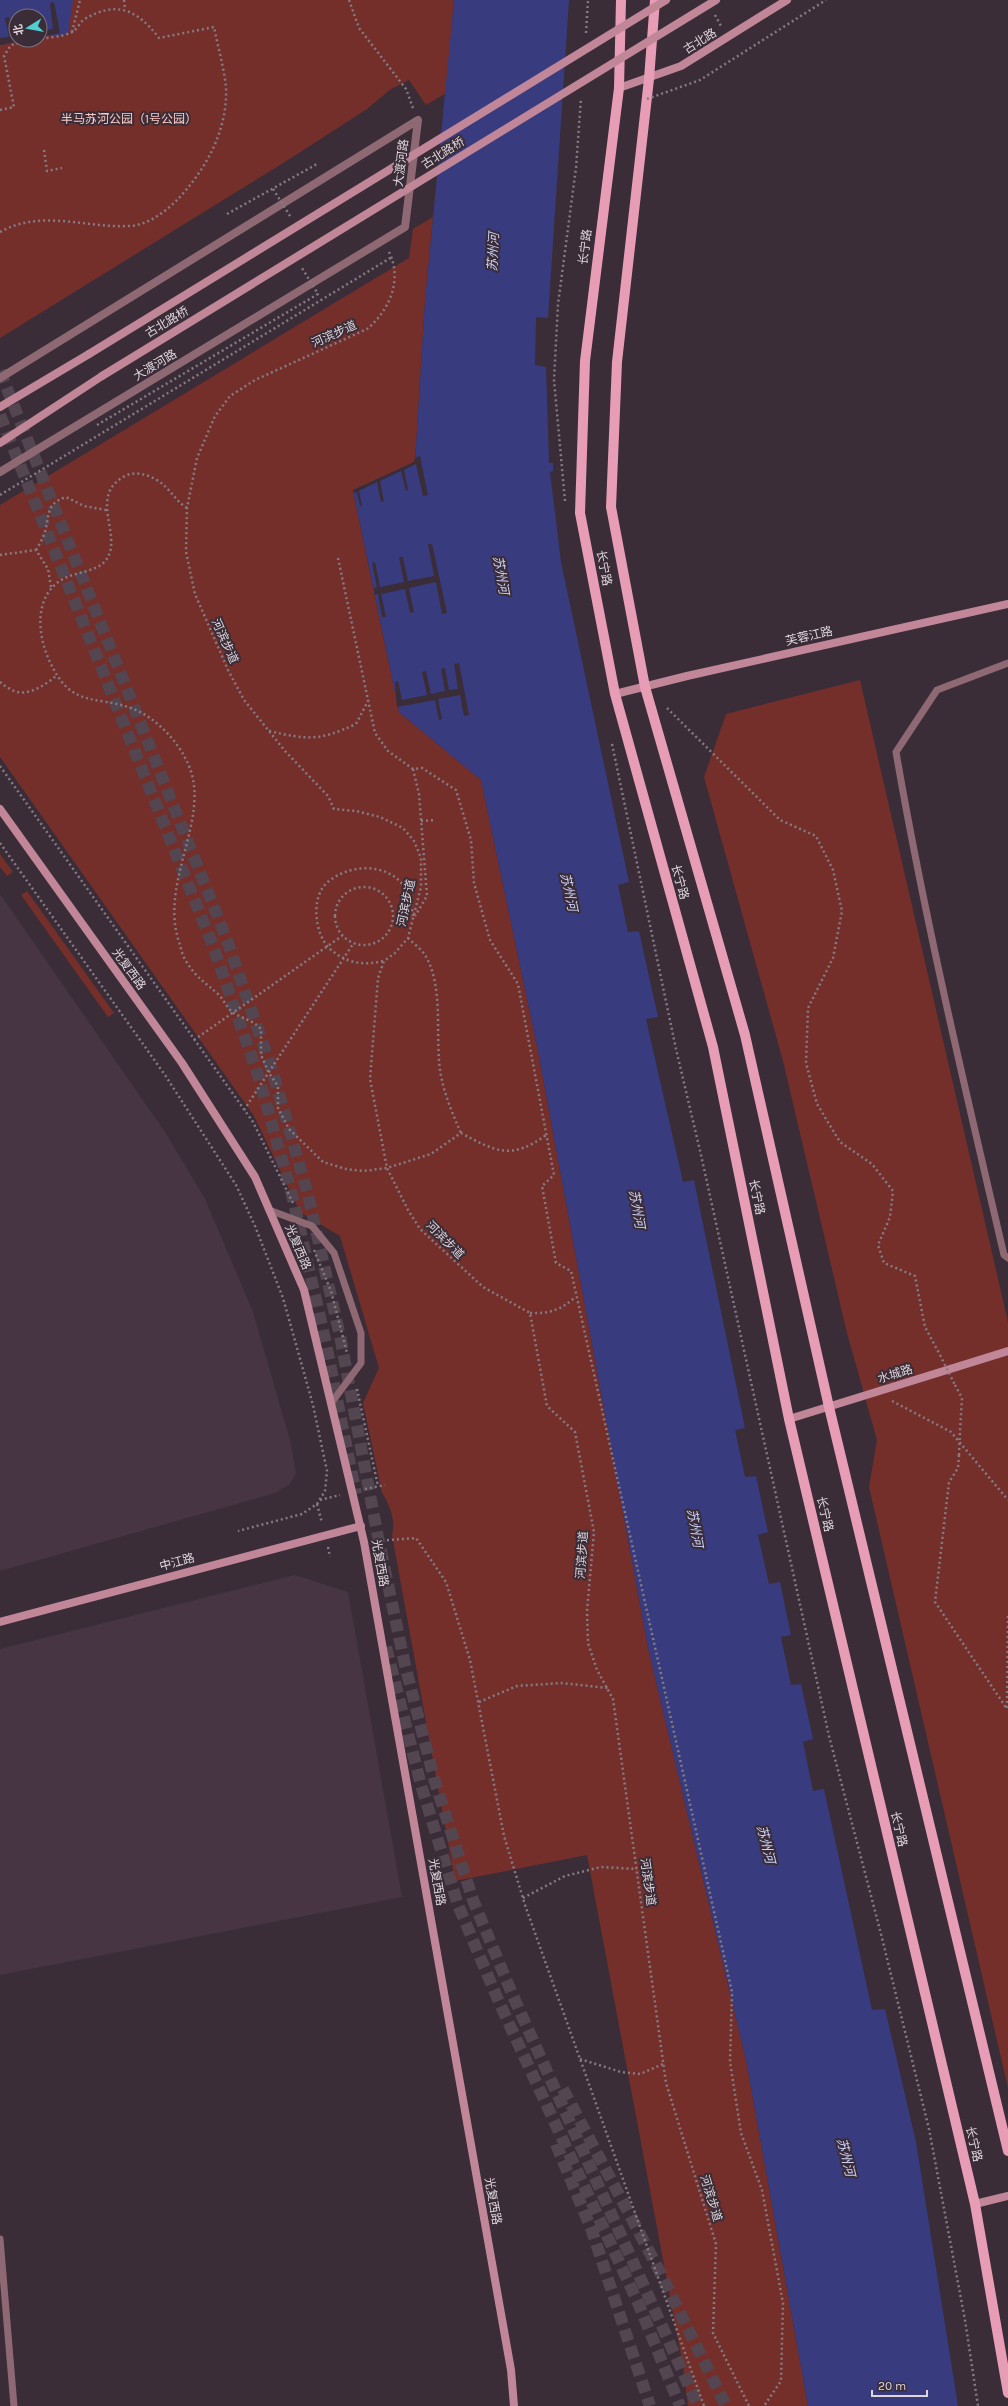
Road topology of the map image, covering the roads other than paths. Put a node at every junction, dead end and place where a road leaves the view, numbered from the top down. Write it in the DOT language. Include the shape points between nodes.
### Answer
graph roads {
  1 [pos="621,0"];
  2 [pos="655,0"];
  3 [pos="666,0"];
  4 [pos="716,0"];
  5 [pos="787,0"];
  6 [pos="650,79"];
  7 [pos="619,88"];
  8 [pos="0,378"];
  9 [pos="0,407"];
  10 [pos="0,443"];
  11 [pos="0,472"];
  12 [pos="1008,604"];
  13 [pos="1008,662"];
  14 [pos="645,686"];
  15 [pos="615,694"];
  16 [pos="0,809"];
  17 [pos="269,1210"];
  18 [pos="1008,1258"];
  19 [pos="1008,1351"];
  20 [pos="332,1402"];
  21 [pos="829,1406"];
  22 [pos="789,1420"];
  23 [pos="361,1526"];
  24 [pos="0,1622"];
  25 [pos="1008,2151"];
  26 [pos="1008,2196"];
  27 [pos="975,2204"];
  28 [pos="0,2239"];
  29 [pos="1008,2393"];
  30 [pos="14,2406"];
  31 [pos="514,2406"];
  1 -- 7 [label="main road, 长宁路"];
  2 -- 6 [label="main road, 长宁路"];
  3 -- 9 [label="street, 古北路桥, bridge"];
  4 -- 10 [label="street, 古北路桥, bridge" via="102,376"];
  5 -- 6 [label="street, 古北路" via="681,66"];
  6 -- 7 [label="street, 古北路"];
  6 -- 14 [label="main road, 长宁路" via="617,362 611,507"];
  7 -- 15 [label="main road, 长宁路" via="585,360 580,512"];
  8 -- 11 [label="street, 大渡河路" via="418,120 405,227"];
  12 -- 14 [label="street, 芙蓉江路"];
  13 -- 18 [label="lane" via="937,690 896,752 969,1105 1004,1255"];
  14 -- 15 [label="street, 芙蓉江路"];
  14 -- 21 [label="main road, 长宁路" via="745,1035"];
  15 -- 22 [label="main road, 长宁路" via="713,1047"];
  16 -- 17 [label="street, 光复西路" via="182,1063 255,1177"];
  17 -- 20 [label="street, 光复西路" via="304,1290"];
  17 -- 20 [label="lane" via="312,1226 334,1253 361,1333 361,1363"];
  19 -- 21 [label="street, 水城路"];
  20 -- 23 [label="street, 光复西路"];
  21 -- 22 [label="street, 水城路"];
  21 -- 25 [label="main road, 长宁路"];
  22 -- 27 [label="main road, 长宁路"];
  23 -- 24 [label="street, 中江路"];
  23 -- 31 [label="street, 光复西路" via="511,2370"];
  26 -- 27 [label="street"];
  27 -- 29 [label="main road, 长宁路"];
  28 -- 30 [label="lane"];
}
